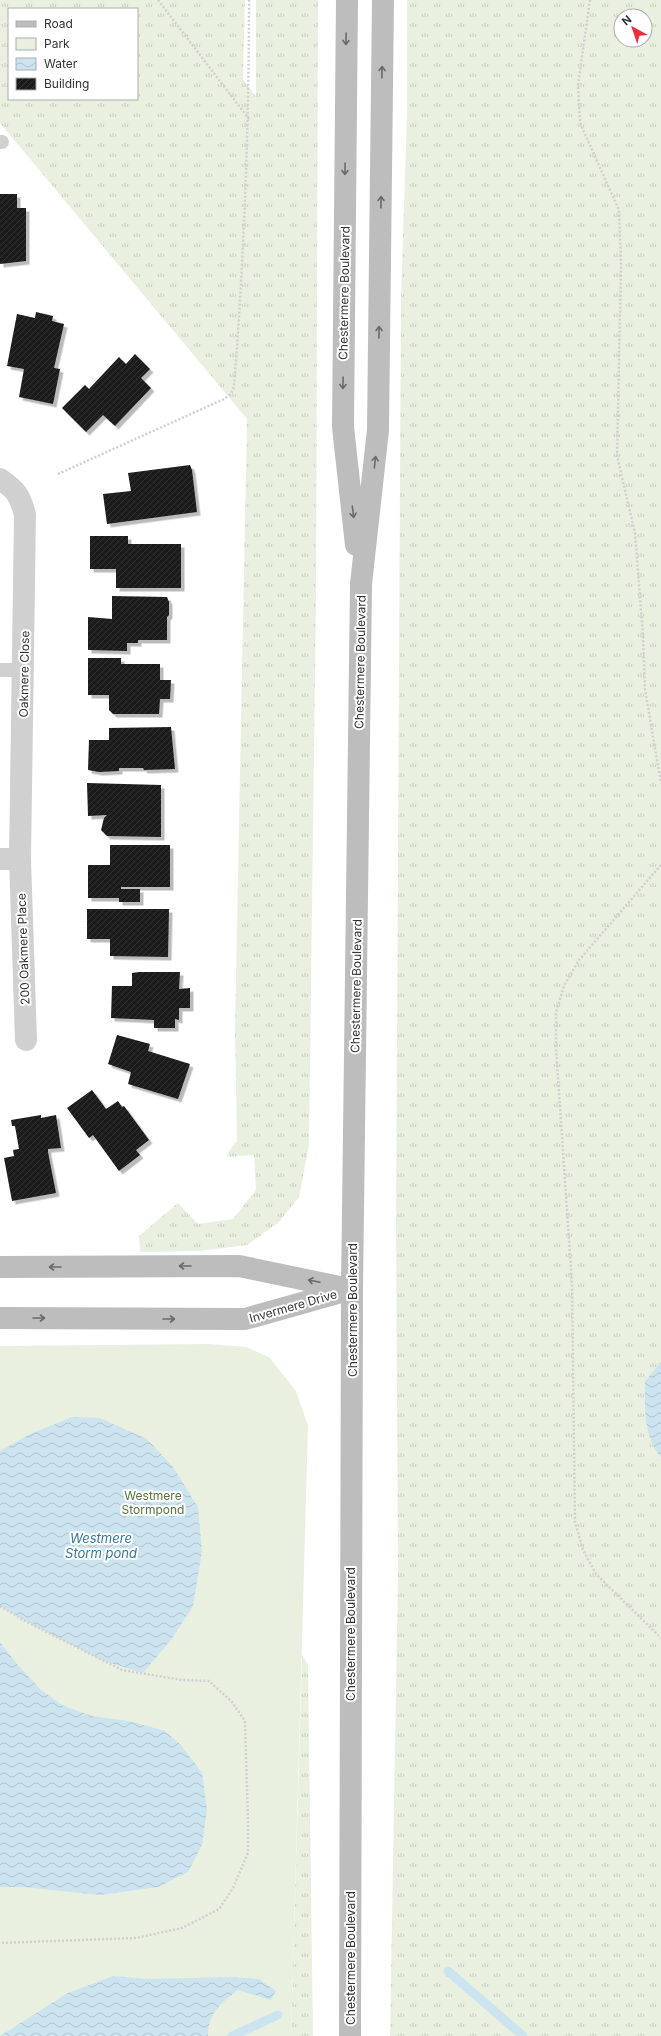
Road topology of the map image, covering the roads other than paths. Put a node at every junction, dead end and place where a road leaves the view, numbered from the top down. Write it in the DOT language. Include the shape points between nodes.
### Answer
graph roads {
  1 [pos="347,0"];
  2 [pos="383,0"];
  3 [pos="0,479"];
  4 [pos="361,584"];
  5 [pos="0,670"];
  6 [pos="24,670"];
  7 [pos="10,859"];
  8 [pos="26,1040"];
  9 [pos="0,1267"];
  10 [pos="352,1289"];
  11 [pos="0,1318"];
  12 [pos="350,2036"];
  1 -- 4 [label="main road, Chestermere Boulevard, one-way" via="343,426"];
  4 -- 2 [label="main road, Chestermere Boulevard, one-way" via="378,430"];
  3 -- 6 [label="street, Oakmere Close" via="13,487 21,499 24,514"];
  4 -- 10 [label="main road, Chestermere Boulevard"];
  5 -- 6 [label="lane"];
  6 -- 7 [label="street, Oakmere Close"];
  7 -- 8 [label="street, 200 Oakmere Place"];
  10 -- 9 [label="main road, Invermere Drive, one-way" via="239,1266"];
  11 -- 10 [label="main road, Invermere Drive, one-way" via="245,1319"];
  10 -- 12 [label="main road, Chestermere Boulevard"];
}
